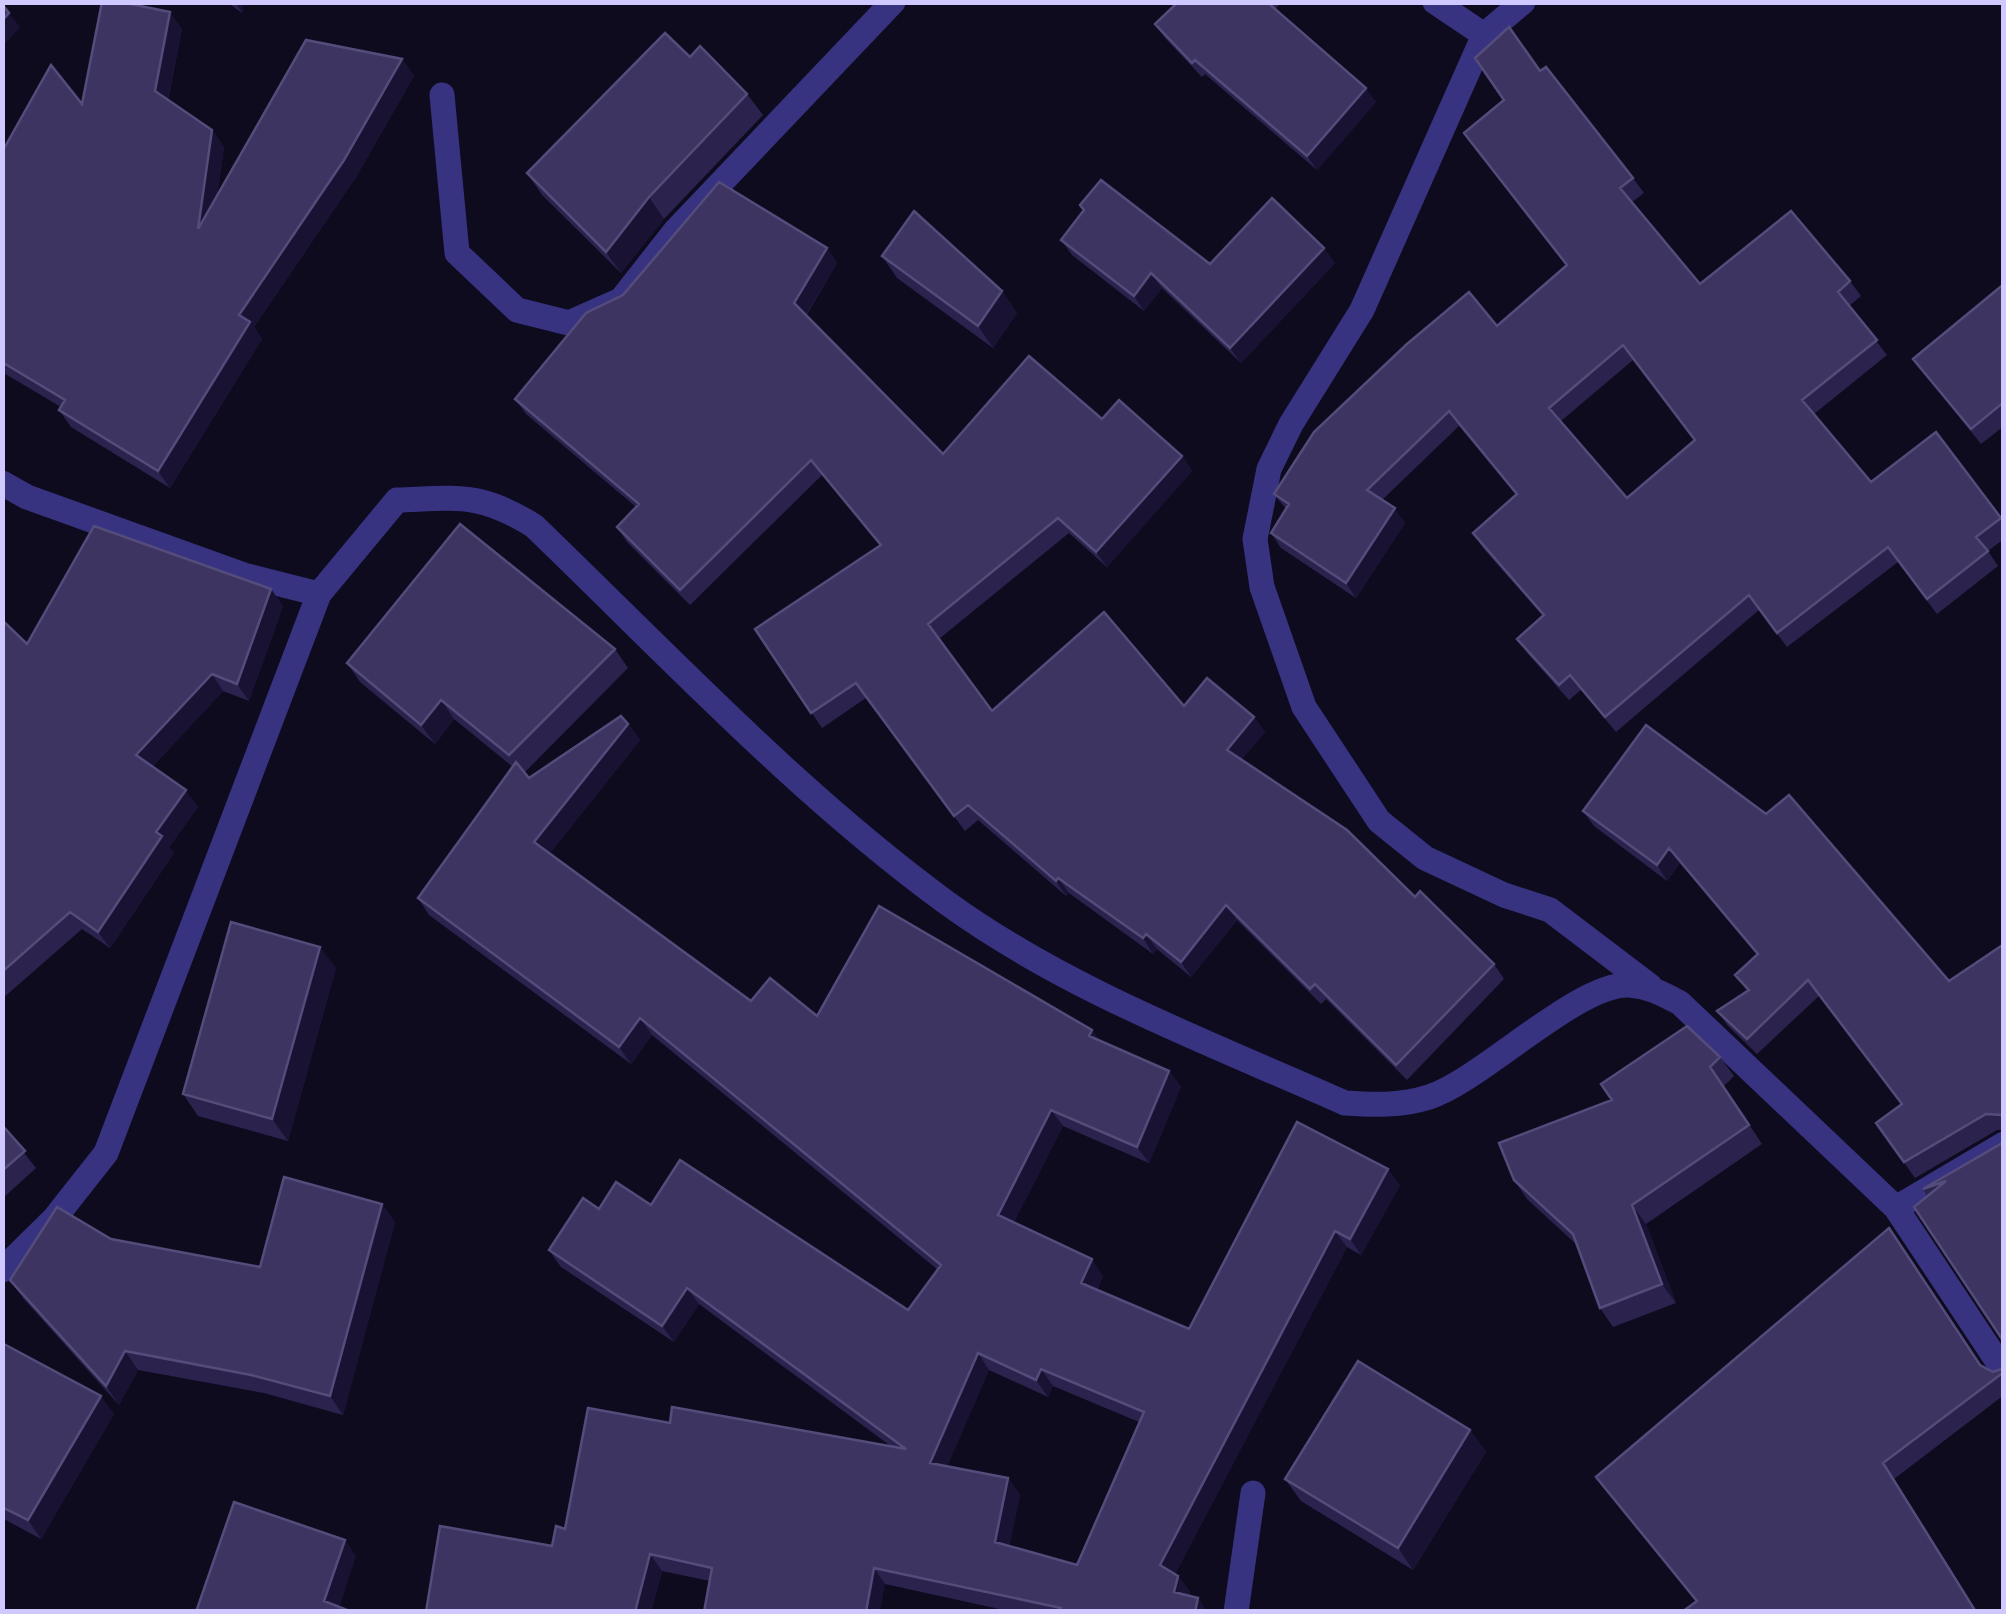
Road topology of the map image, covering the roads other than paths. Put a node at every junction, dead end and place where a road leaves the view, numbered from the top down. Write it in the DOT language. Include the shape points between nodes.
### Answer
graph roads {
  1 [pos="894,2"];
  2 [pos="1436,2"];
  3 [pos="1523,2"];
  4 [pos="1484,35"];
  5 [pos="442,95"];
  6 [pos="2,482"];
  7 [pos="319,594"];
  8 [pos="1655,990"];
  9 [pos="2004,1144"];
  10 [pos="1896,1208"];
  11 [pos="2,1270"];
  12 [pos="2004,1371"];
  13 [pos="1253,1494"];
  14 [pos="1236,1612"];
  1 -- 5 [label="street" via="676,230 621,300 569,323 517,310 457,253"];
  2 -- 4 [label="street"];
  3 -- 4 [label="street"];
  4 -- 8 [label="street" via="1362,310 1269,470 1255,539 1262,587 1304,708 1380,821 1425,858 1550,910"];
  6 -- 7 [label="street" via="212,564"];
  7 -- 8 [label="street" via="397,500 497,502 534,526 827,808 949,904 1072,980 1345,1104 1390,1106 1432,1096 1592,997 1625,985"];
  7 -- 11 [label="street" via="106,1152 54,1220"];
  8 -- 10 [label="street" via="1680,1003"];
  9 -- 10 [label="street"];
  10 -- 12 [label="street"];
  13 -- 14 [label="street"];
}
